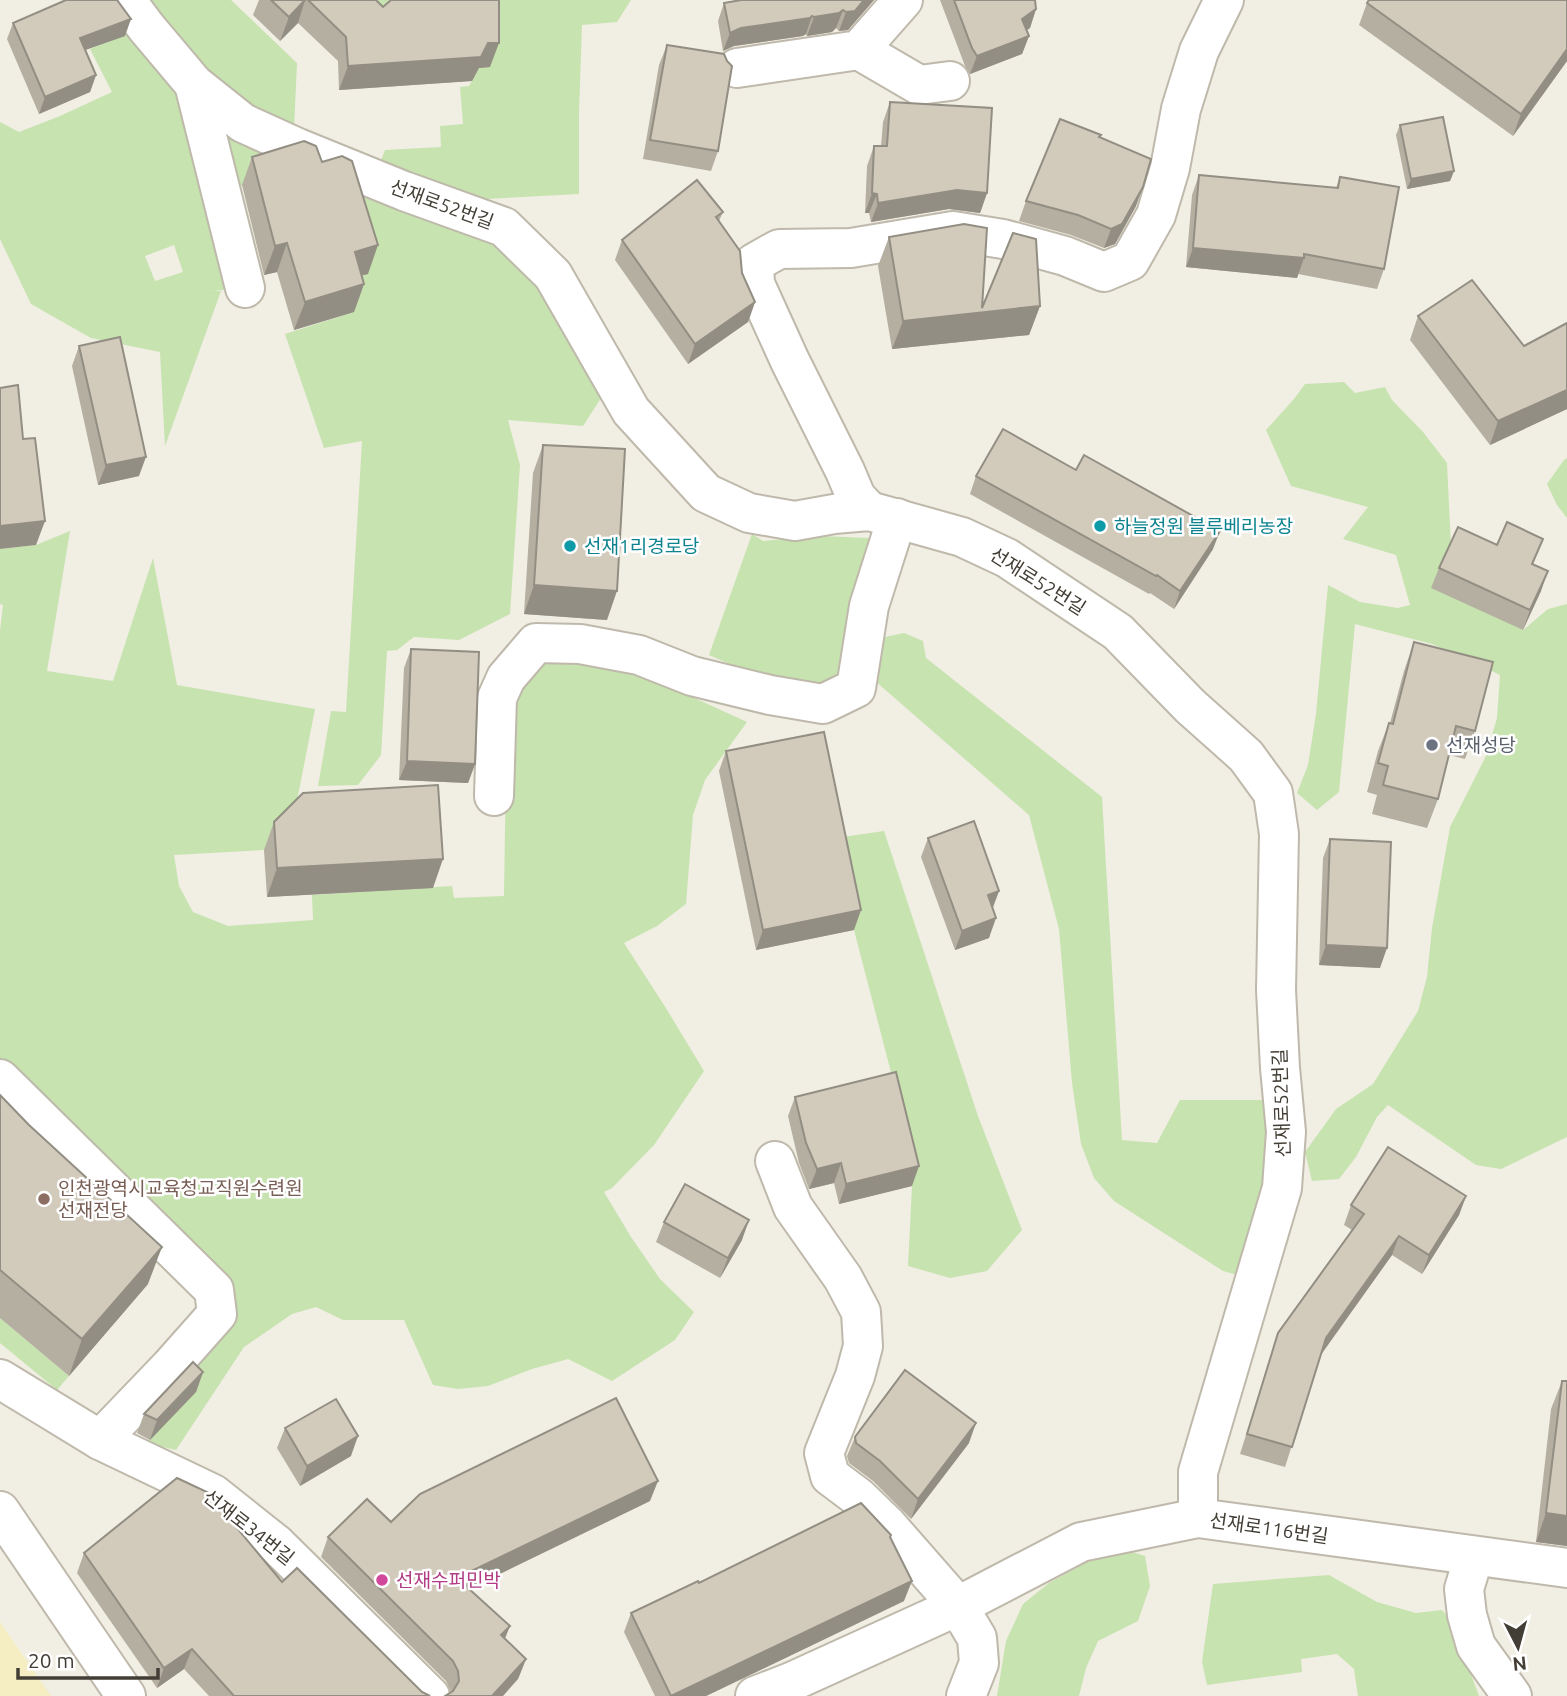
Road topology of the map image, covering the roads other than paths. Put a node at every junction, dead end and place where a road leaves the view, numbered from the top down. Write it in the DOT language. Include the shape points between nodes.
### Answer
graph roads {
  1 [pos="126,0"];
  2 [pos="903,0"];
  3 [pos="1224,0"];
  4 [pos="859,50"];
  5 [pos="737,68"];
  6 [pos="950,81"];
  7 [pos="194,84"];
  8 [pos="245,288"];
  9 [pos="883,515"];
  10 [pos="494,796"];
  11 [pos="0,1079"];
  12 [pos="775,1161"];
  13 [pos="2,1385"];
  14 [pos="100,1440"];
  15 [pos="0,1511"];
  16 [pos="1198,1518"];
  17 [pos="1474,1556"];
  18 [pos="1567,1568"];
  19 [pos="958,1606"];
  20 [pos="126,1696"];
  21 [pos="430,1696"];
  22 [pos="755,1696"];
  23 [pos="966,1696"];
  24 [pos="1512,1696"];
  1 -- 7 [label="street, 선재로52번길"];
  2 -- 4 [label="street"];
  3 -- 9 [label="street" via="1199,51 1156,215 1130,261 1104,272 1065,256 953,230 851,248 779,249 754,263 755,284 856,498"];
  4 -- 5 [label="street"];
  4 -- 6 [label="street" via="919,85"];
  7 -- 8 [label="street"];
  7 -- 9 [label="street, 선재로52번길" via="243,123 504,227 553,275 631,411 706,493 749,513 795,521 834,514"];
  9 -- 10 [label="street" via="856,688 823,704 692,676 639,655 580,643 536,643 506,678 497,698"];
  9 -- 16 [label="street, 선재로52번길" via="962,537 1007,558 1118,632 1246,756 1273,793 1279,834 1276,990 1286,1132 1282,1188 1198,1472"];
  11 -- 14 [label="street" via="214,1290 217,1314"];
  12 -- 19 [label="street" via="793,1207 861,1312 863,1346 858,1366 824,1453 830,1476 887,1525"];
  13 -- 14 [label="street, 선재로34번길"];
  14 -- 21 [label="street, 선재로34번길" via="213,1494 276,1544"];
  15 -- 20 [label="street"];
  16 -- 17 [label="street, 선재로116번길"];
  16 -- 19 [label="street, 선재로116번길" via="1081,1542"];
  17 -- 18 [label="street, 선재로116번길"];
  17 -- 24 [label="street" via="1464,1589 1467,1615 1476,1646"];
  19 -- 22 [label="street, 선재로116번길"];
  19 -- 23 [label="street" via="977,1638 979,1663"];
}
